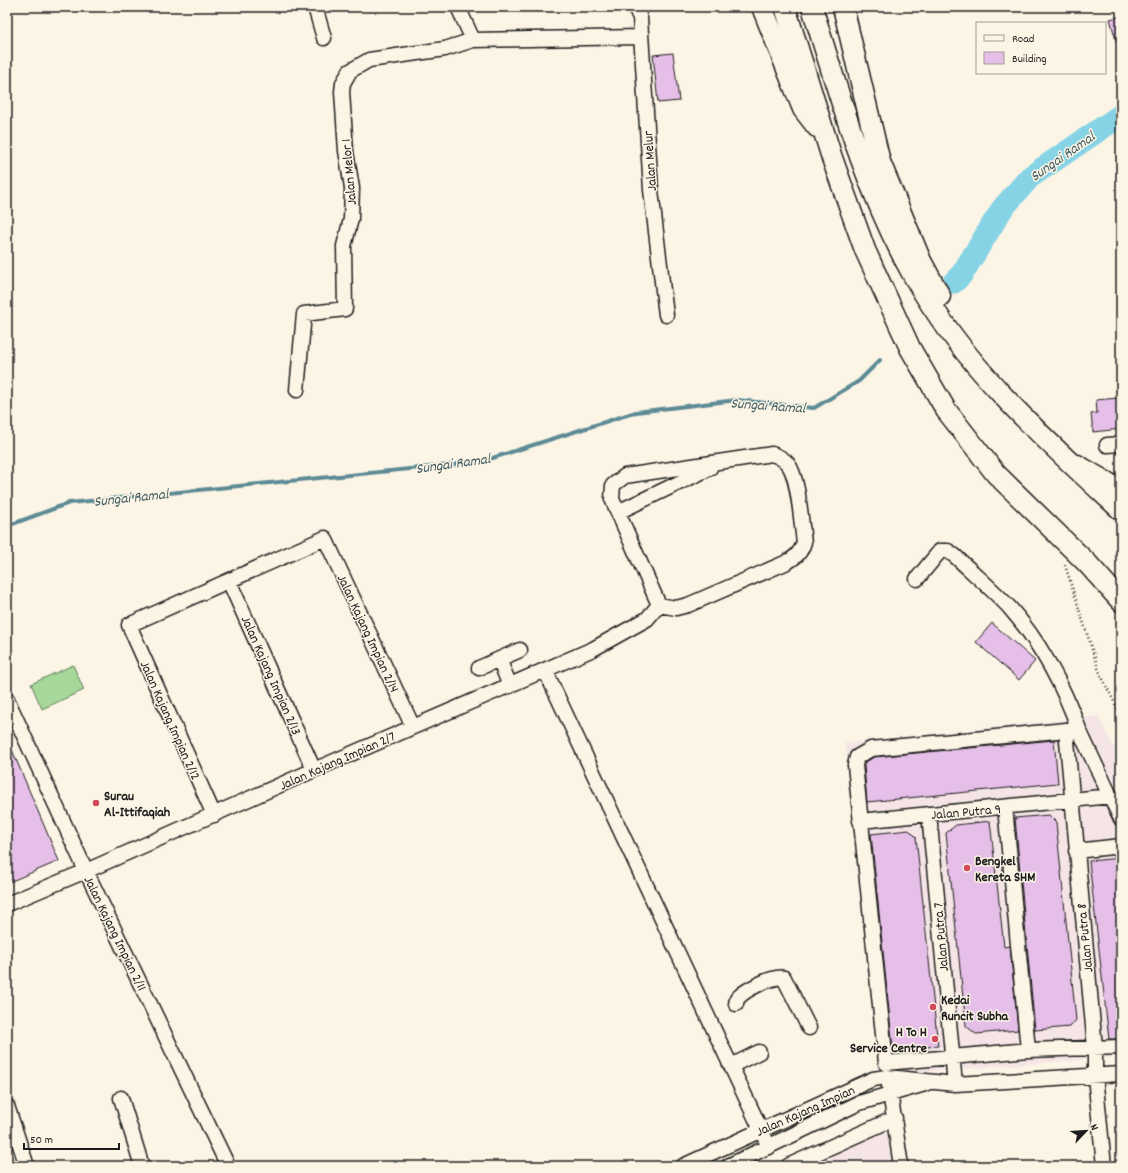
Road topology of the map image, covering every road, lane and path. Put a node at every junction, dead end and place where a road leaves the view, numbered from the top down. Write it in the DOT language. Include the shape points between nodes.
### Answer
graph roads {
  1 [pos="315,7"];
  2 [pos="458,7"];
  3 [pos="635,7"];
  4 [pos="762,7"];
  5 [pos="786,7"];
  6 [pos="812,7"];
  7 [pos="843,7"];
  8 [pos="640,37"];
  9 [pos="324,38"];
  10 [pos="473,40"];
  11 [pos="827,139"];
  12 [pos="666,315"];
  13 [pos="297,390"];
  14 [pos="998,392"];
  15 [pos="1121,444"];
  16 [pos="1107,445"];
  17 [pos="1055,449"];
  18 [pos="723,462"];
  19 [pos="1121,487"];
  20 [pos="1121,510"];
  21 [pos="618,512"];
  22 [pos="1064,560"];
  23 [pos="917,579"];
  24 [pos="229,581"];
  25 [pos="1121,600"];
  26 [pos="659,605"];
  27 [pos="520,650"];
  28 [pos="499,659"];
  29 [pos="479,668"];
  30 [pos="545,670"];
  31 [pos="510,686"];
  32 [pos="7,699"];
  33 [pos="1121,716"];
  34 [pos="413,727"];
  35 [pos="1066,730"];
  36 [pos="1080,732"];
  37 [pos="314,770"];
  38 [pos="1111,796"];
  39 [pos="1071,802"];
  40 [pos="1006,808"];
  41 [pos="929,814"];
  42 [pos="214,815"];
  43 [pos="1121,819"];
  44 [pos="860,820"];
  45 [pos="1121,846"];
  46 [pos="1076,851"];
  47 [pos="86,871"];
  48 [pos="7,904"];
  49 [pos="736,1004"];
  50 [pos="809,1028"];
  51 [pos="1121,1047"];
  52 [pos="1095,1048"];
  53 [pos="1028,1050"];
  54 [pos="759,1052"];
  55 [pos="952,1058"];
  56 [pos="731,1066"];
  57 [pos="1121,1074"];
  58 [pos="1095,1076"];
  59 [pos="893,1081"];
  60 [pos="955,1084"];
  61 [pos="121,1098"];
  62 [pos="8,1113"];
  63 [pos="895,1118"];
  64 [pos="761,1130"];
  65 [pos="769,1147"];
  66 [pos="27,1166"];
  67 [pos="142,1166"];
  68 [pos="228,1166"];
  69 [pos="683,1166"];
  70 [pos="728,1166"];
  71 [pos="788,1166"];
  72 [pos="902,1166"];
  73 [pos="910,1166"];
  74 [pos="1104,1166"];
  1 -- 9 [label="street"];
  2 -- 10 [label="street"];
  3 -- 8 [label="street, Jalan Melur" via="640,18"];
  4 -- 11 [label="highway" via="803,109"];
  5 -- 11 [label="highway"];
  6 -- 14 [label="highway" via="852,135 880,209 914,276 953,336"];
  7 -- 14 [label="highway" via="880,162 922,261 954,321"];
  8 -- 10 [label="street, Jalan Melor 1"];
  8 -- 12 [label="street, Jalan Melur" via="651,190"];
  10 -- 13 [label="street, Jalan Melor 1" via="445,50 369,60 356,66 346,77 342,92 352,196 351,219 344,246 345,309 304,314"];
  11 -- 25 [label="highway" via="865,250 910,348 946,410 996,474"];
  14 -- 17 [label="highway"];
  15 -- 16 [label="street"];
  17 -- 19 [label="street"];
  17 -- 20 [label="highway"];
  18 -- 21 [label="street"];
  18 -- 21 [label="street" via="621,478 613,485 611,491"];
  18 -- 26 [label="street" via="772,454 781,457 788,464 794,476 804,542 802,551 785,563 688,605 676,608"];
  21 -- 26 [label="street"];
  22 -- 33 [label="path" via="1099,671"];
  23 -- 36 [label="street" via="940,551 948,551 956,556 1009,607 1031,635 1070,705"];
  24 -- 34 [label="street, Jalan Kajang Impian 2/14" via="325,538"];
  24 -- 37 [label="street, Jalan Kajang Impian 2/13"];
  24 -- 42 [label="street, Jalan Kajang Impian 2/12" via="128,625"];
  26 -- 30 [label="street, Jalan Kajang Impian 2/7" via="648,620"];
  27 -- 28 [label="street"];
  28 -- 29 [label="street"];
  28 -- 31 [label="street"];
  30 -- 31 [label="street, Jalan Kajang Impian 2/7"];
  30 -- 56 [label="street"];
  31 -- 34 [label="street, Jalan Kajang Impian 2/7"];
  32 -- 47 [label="street, Jalan Kajang Impian 2/11"];
  34 -- 37 [label="street, Jalan Kajang Impian 2/7"];
  35 -- 36 [label="street"];
  35 -- 39 [label="street, Jalan Putra 8"];
  35 -- 44 [label="street" via="871,749 863,752 857,757 854,765"];
  36 -- 38 [label="street"];
  37 -- 42 [label="street, Jalan Kajang Impian 2/7"];
  38 -- 39 [label="street, Jalan Putra 9"];
  38 -- 43 [label="street"];
  39 -- 40 [label="street, Jalan Putra 9"];
  39 -- 46 [label="street, Jalan Putra 8"];
  40 -- 41 [label="street, Jalan Putra 9"];
  40 -- 53 [label="street"];
  41 -- 44 [label="street, Jalan Putra 9"];
  41 -- 55 [label="street, Jalan Putra 7"];
  42 -- 47 [label="street, Jalan Kajang Impian 2/7"];
  44 -- 59 [label="street"];
  45 -- 46 [label="street"];
  46 -- 52 [label="street, Jalan Putra 8"];
  47 -- 48 [label="street, Jalan Kajang Impian 2/7"];
  47 -- 68 [label="street, Jalan Kajang Impian 2/11"];
  49 -- 50 [label="street" via="737,999 745,992 775,977 784,978"];
  51 -- 52 [label="street"];
  52 -- 53 [label="street"];
  52 -- 58 [label="street, Jalan Putra 8"];
  53 -- 55 [label="street"];
  54 -- 56 [label="street"];
  55 -- 59 [label="street"];
  55 -- 60 [label="street, Jalan Putra 7"];
  56 -- 64 [label="street"];
  57 -- 58 [label="street, Jalan Kajang Impian"];
  58 -- 60 [label="street, Jalan Kajang Impian"];
  58 -- 74 [label="street, Jalan Putra 8"];
  59 -- 60 [label="street, Jalan Kajang Impian"];
  59 -- 63 [label="street"];
  59 -- 64 [label="street, Jalan Kajang Impian" via="873,1079"];
  59 -- 65 [label="street, Jalan Kajang Impian" via="859,1103"];
  59 -- 73 [label="street"];
  61 -- 67 [label="street"];
  62 -- 66 [label="street"];
  63 -- 71 [label="street"];
  63 -- 72 [label="street"];
  64 -- 65 [label="street"];
  64 -- 69 [label="street, Jalan Kajang Impian"];
  65 -- 70 [label="street, Jalan Kajang Impian"];
}
